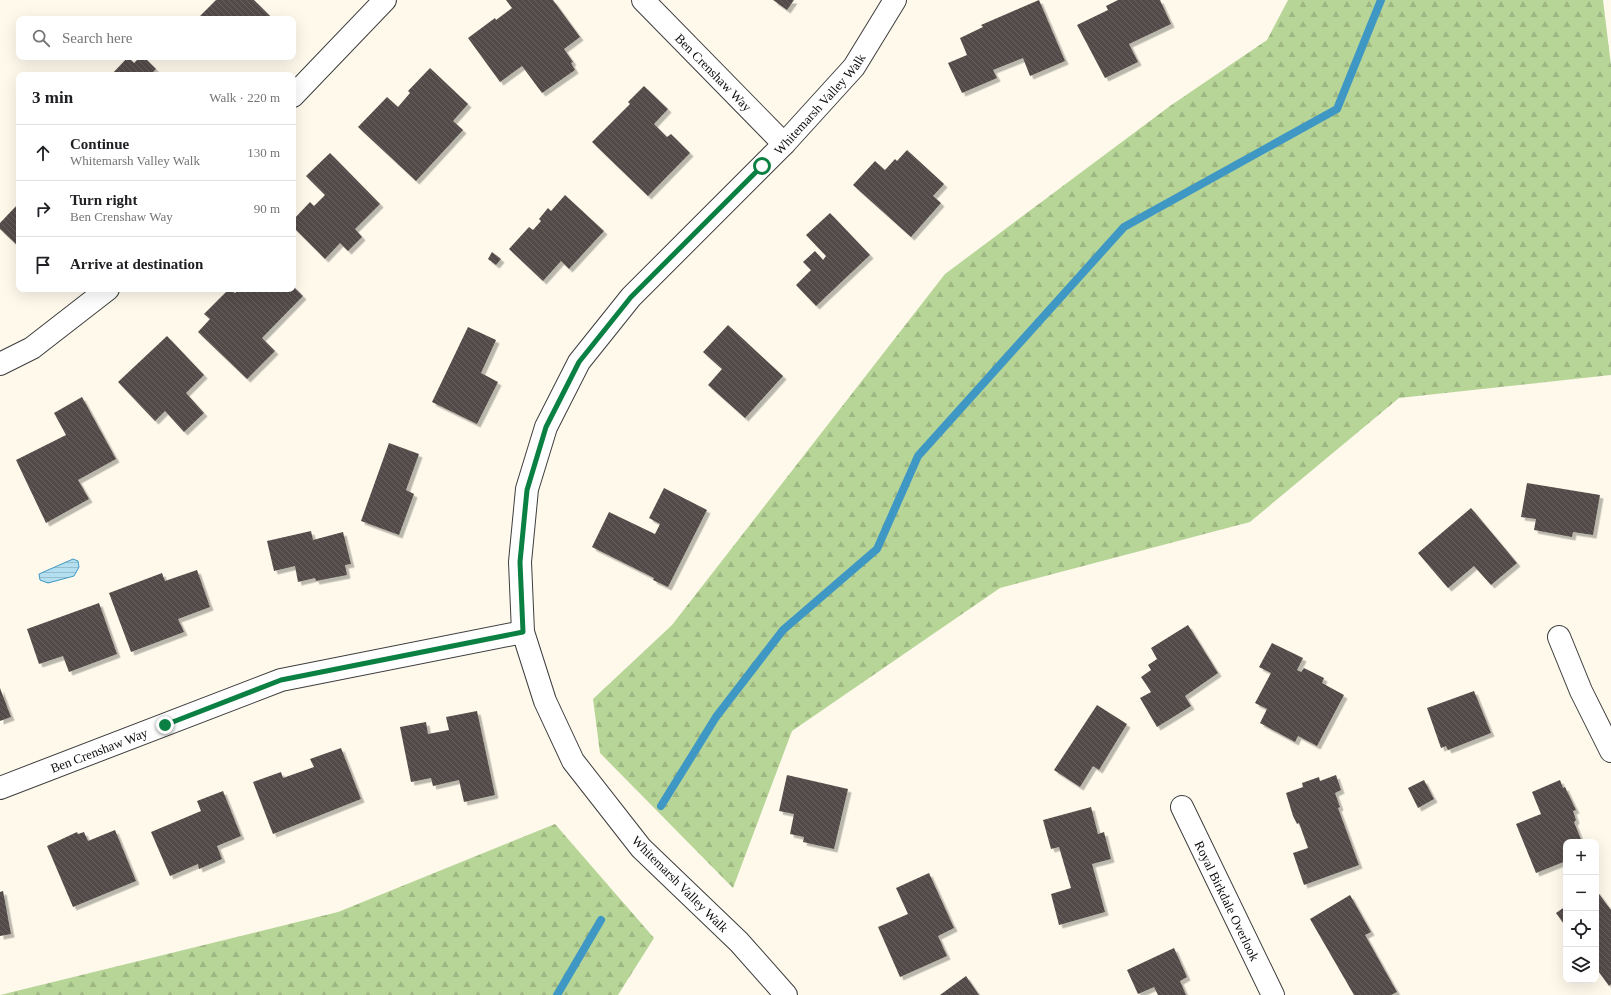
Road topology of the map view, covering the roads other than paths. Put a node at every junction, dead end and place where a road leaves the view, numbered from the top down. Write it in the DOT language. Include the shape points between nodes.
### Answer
graph roads {
  1 [pos="385,0"];
  2 [pos="642,0"];
  3 [pos="895,0"];
  4 [pos="296,93"];
  5 [pos="784,144"];
  6 [pos="104,292"];
  7 [pos="0,364"];
  8 [pos="523,632"];
  9 [pos="1559,637"];
  10 [pos="1611,751"];
  11 [pos="0,788"];
  12 [pos="1182,807"];
  13 [pos="786,995"];
  14 [pos="1273,995"];
  1 -- 4 [label="street"];
  2 -- 5 [label="street, Ben Crenshaw Way"];
  3 -- 5 [label="street, Whitemarsh Valley Walk" via="854,67"];
  5 -- 8 [label="street, Whitemarsh Valley Walk" via="631,297 579,362 546,427 527,490 520,562"];
  6 -- 7 [label="street" via="32,348"];
  8 -- 11 [label="street, Ben Crenshaw Way" via="281,680"];
  8 -- 13 [label="street, Whitemarsh Valley Walk" via="545,701 573,761 641,848 739,942"];
  9 -- 10 [label="street" via="1581,691"];
  12 -- 14 [label="street, Royal Birkdale Overlook"];
}
